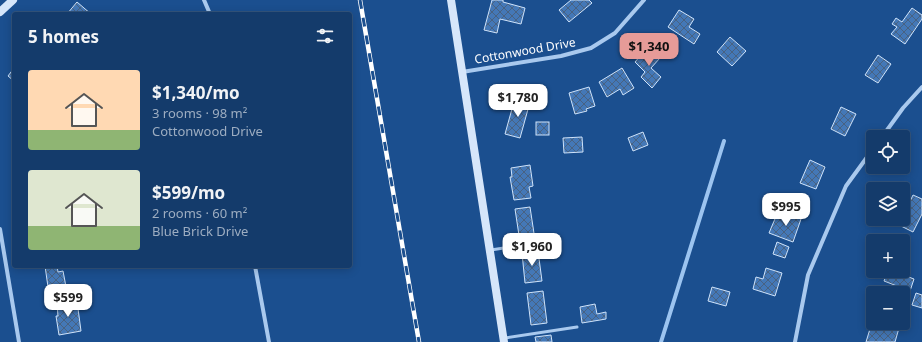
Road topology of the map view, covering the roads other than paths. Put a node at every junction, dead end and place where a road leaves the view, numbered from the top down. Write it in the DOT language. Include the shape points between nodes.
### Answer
graph roads {
  1 [pos="13,0"];
  2 [pos="204,0"];
  3 [pos="451,0"];
  4 [pos="644,0"];
  5 [pos="0,12"];
  6 [pos="209,12"];
  7 [pos="461,72"];
  8 [pos="922,87"];
  9 [pos="887,130"];
  10 [pos="866,159"];
  11 [pos="0,229"];
  12 [pos="549,241"];
  13 [pos="489,250"];
  14 [pos="255,268"];
  15 [pos="577,327"];
  16 [pos="504,340"];
  17 [pos="19,342"];
  18 [pos="269,342"];
  19 [pos="795,342"];
  1 -- 5 [label="street"];
  2 -- 6 [label="street"];
  3 -- 7 [label="street"];
  4 -- 7 [label="street, Cottonwood Drive" via="615,33 591,48 561,56"];
  7 -- 13 [label="street"];
  8 -- 9 [label="street"];
  10 -- 19 [label="street" via="846,186 808,275"];
  11 -- 17 [label="street"];
  12 -- 13 [label="lane"];
  13 -- 16 [label="street"];
  14 -- 18 [label="street"];
  15 -- 16 [label="lane"];
}
